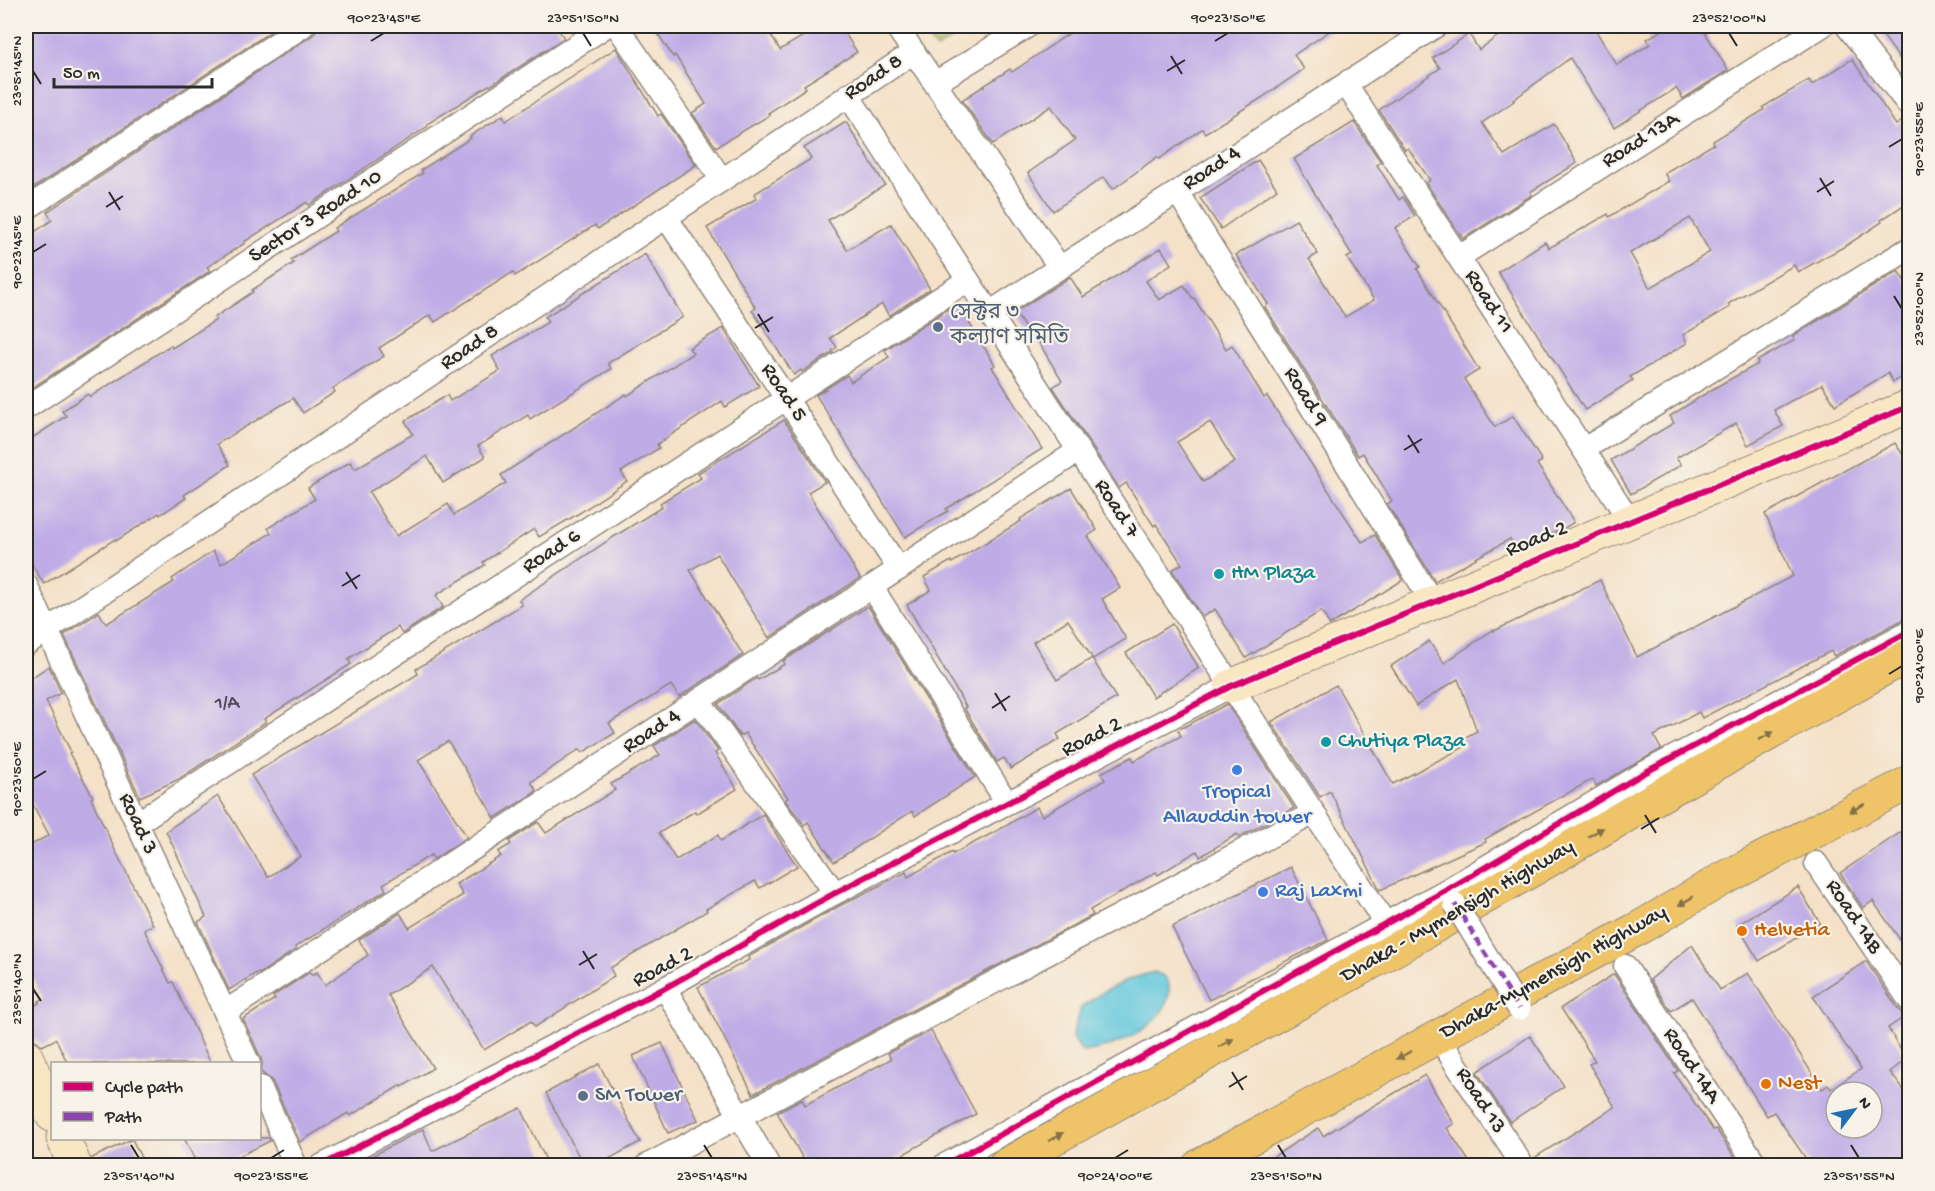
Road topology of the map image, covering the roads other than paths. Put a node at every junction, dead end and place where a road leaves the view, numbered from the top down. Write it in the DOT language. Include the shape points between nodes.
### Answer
graph roads {
  1 [pos="303,26"];
  2 [pos="606,26"];
  3 [pos="617,26"];
  4 [pos="896,26"];
  5 [pos="1028,26"];
  6 [pos="1436,26"];
  7 [pos="1822,26"];
  8 [pos="1847,26"];
  9 [pos="914,52"];
  10 [pos="1349,81"];
  11 [pos="935,83"];
  12 [pos="848,95"];
  13 [pos="1910,107"];
  14 [pos="722,180"];
  15 [pos="1182,189"];
  16 [pos="26,209"];
  17 [pos="666,217"];
  18 [pos="1910,248"];
  19 [pos="1459,257"];
  20 [pos="1059,268"];
  21 [pos="968,280"];
  22 [pos="989,313"];
  23 [pos="786,399"];
  24 [pos="1910,406"];
  25 [pos="26,408"];
  26 [pos="1584,449"];
  27 [pos="1078,451"];
  28 [pos="1630,521"];
  29 [pos="899,569"];
  30 [pos="26,585"];
  31 [pos="872,587"];
  32 [pos="1433,603"];
  33 [pos="46,630"];
  34 [pos="1910,631"];
  35 [pos="26,644"];
  36 [pos="1910,654"];
  37 [pos="1231,686"];
  38 [pos="699,701"];
  39 [pos="1910,782"];
  40 [pos="1007,803"];
  41 [pos="1314,813"];
  42 [pos="137,823"];
  43 [pos="1816,862"];
  44 [pos="835,893"];
  45 [pos="1455,904"];
  46 [pos="1385,923"];
  47 [pos="1625,966"];
  48 [pos="665,988"];
  49 [pos="1910,1001"];
  50 [pos="1519,1009"];
  51 [pos="225,1012"];
  52 [pos="1440,1036"];
  53 [pos="26,1056"];
  54 [pos="248,1062"];
  55 [pos="261,1089"];
  56 [pos="51,1113"];
  57 [pos="740,1116"];
  58 [pos="64,1140"];
  59 [pos="75,1166"];
  60 [pos="296,1166"];
  61 [pos="321,1166"];
  62 [pos="646,1166"];
  63 [pos="769,1166"];
  64 [pos="943,1166"];
  65 [pos="1004,1166"];
  66 [pos="1199,1166"];
  67 [pos="1522,1166"];
  68 [pos="1756,1166"];
  1 -- 16 [label="street"];
  2 -- 25 [label="street, Sector 3 Road 10"];
  3 -- 14 [label="street"];
  4 -- 9 [label="street"];
  5 -- 11 [label="street"];
  6 -- 10 [label="street, Road 4"];
  7 -- 19 [label="street, Road 13A"];
  8 -- 13 [label="street"];
  9 -- 11 [label="street"];
  9 -- 12 [label="street, Road 8"];
  10 -- 15 [label="street, Road 4"];
  10 -- 19 [label="street, Road 11" via="1351,92"];
  11 -- 20 [label="street"];
  12 -- 14 [label="street, Road 8"];
  12 -- 21 [label="street, Road 7"];
  14 -- 17 [label="street, Road 8"];
  15 -- 20 [label="street, Road 4"];
  15 -- 32 [label="street, Road 9" via="1180,196"];
  17 -- 23 [label="street, Road 5"];
  17 -- 33 [label="street, Road 8"];
  18 -- 26 [label="street"];
  19 -- 26 [label="street, Road 11"];
  20 -- 22 [label="street, Road 4"];
  21 -- 22 [label="street, Road 7"];
  21 -- 23 [label="street, Road 6"];
  22 -- 27 [label="street, Road 7"];
  23 -- 29 [label="street, Road 5"];
  23 -- 42 [label="street, Road 6"];
  24 -- 28 [label="street, Road 2"];
  26 -- 28 [label="street, Road 11"];
  27 -- 29 [label="street, Road 4"];
  27 -- 37 [label="street, Road 7"];
  28 -- 32 [label="street, Road 2"];
  29 -- 31 [label="street, Road 4"];
  30 -- 33 [label="street, Road 3"];
  31 -- 38 [label="street, Road 4"];
  31 -- 40 [label="street"];
  32 -- 37 [label="street, Road 2"];
  33 -- 35 [label="street, Road 8"];
  33 -- 42 [label="street, Road 3"];
  34 -- 46 [label="street" via="1644,773"];
  65 -- 36 [label="highway, Dhaka - Mymensigh Highway, one-way" via="1383,956"];
  37 -- 40 [label="street, Road 2"];
  37 -- 41 [label="street, Road 7"];
  38 -- 44 [label="street"];
  38 -- 51 [label="street, Road 4"];
  39 -- 52 [label="highway, Dhaka-Mymensigh Highway, one-way" via="1719,881"];
  40 -- 44 [label="street, Road 2"];
  41 -- 46 [label="street, Road 7"];
  41 -- 57 [label="street"];
  42 -- 51 [label="street, Road 3"];
  43 -- 49 [label="street, Road 14B"];
  44 -- 48 [label="street, Road 2"];
  45 -- 50 [label="street, bridge"];
  46 -- 64 [label="street"];
  47 -- 68 [label="street, Road 14A"];
  48 -- 57 [label="street"];
  48 -- 61 [label="street, Road 2"];
  51 -- 54 [label="street, Road 3"];
  52 -- 66 [label="highway, Dhaka-Mymensigh Highway, one-way"];
  52 -- 67 [label="street, Road 13"];
  53 -- 56 [label="street"];
  55 -- 60 [label="street"];
  57 -- 62 [label="street"];
  57 -- 63 [label="street"];
  58 -- 59 [label="street"];
}
